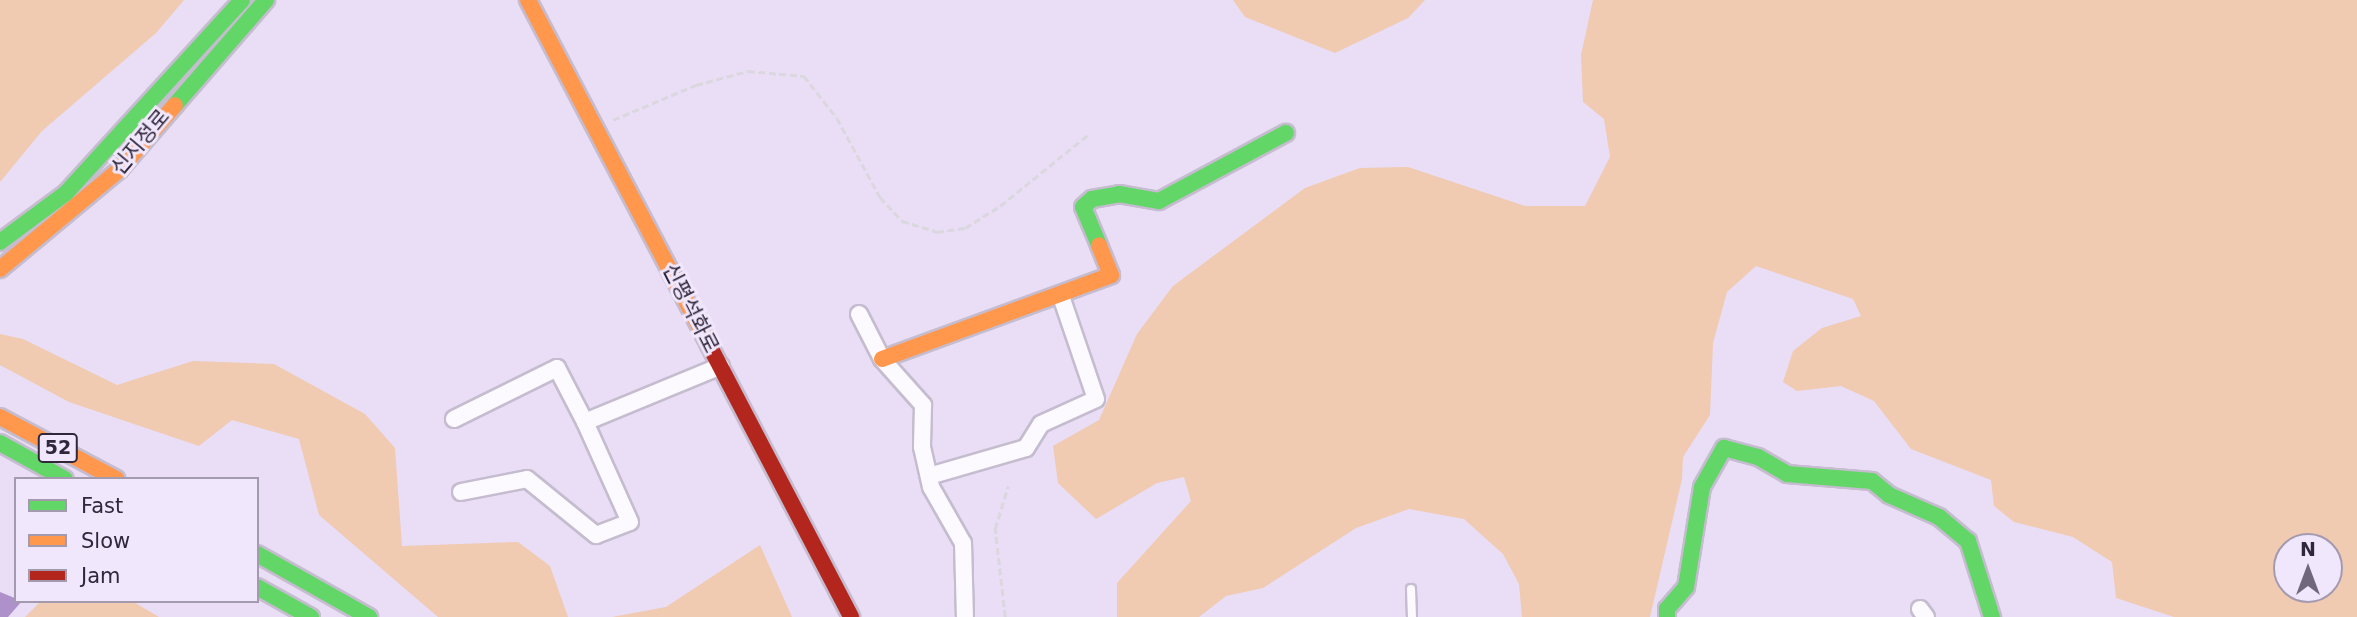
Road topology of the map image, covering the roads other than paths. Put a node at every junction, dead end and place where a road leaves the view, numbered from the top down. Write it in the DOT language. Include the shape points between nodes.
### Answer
graph roads {
  1 [pos="243,0"];
  2 [pos="266,0"];
  3 [pos="528,0"];
  4 [pos="1286,133"];
  5 [pos="0,242"];
  6 [pos="0,269"];
  7 [pos="1060,296"];
  8 [pos="859,314"];
  9 [pos="882,359"];
  10 [pos="721,366"];
  11 [pos="0,417"];
  12 [pos="454,419"];
  13 [pos="585,422"];
  14 [pos="0,443"];
  15 [pos="929,476"];
  16 [pos="61,477"];
  17 [pos="112,477"];
  18 [pos="461,492"];
  19 [pos="259,555"];
  20 [pos="259,588"];
  21 [pos="1411,589"];
  22 [pos="311,617"];
  23 [pos="369,617"];
  24 [pos="851,617"];
  25 [pos="965,617"];
  26 [pos="1412,617"];
  27 [pos="1667,617"];
  28 [pos="1992,617"];
  1 -- 5 [label="main road, 신지정로" via="66,193"];
  2 -- 6 [label="main road, 신지정로" via="120,169"];
  3 -- 10 [label="main road, 신평석화로"];
  4 -- 7 [label="main road" via="1159,201 1119,194 1092,200 1083,207 1111,275"];
  7 -- 9 [label="main road"];
  7 -- 15 [label="street" via="1096,399 1041,424 1026,448"];
  8 -- 9 [label="street"];
  9 -- 15 [label="street" via="923,405 922,447"];
  10 -- 13 [label="street"];
  10 -- 24 [label="main road, 신평석화로"];
  11 -- 17 [label="main road, 52"];
  12 -- 13 [label="street" via="557,368"];
  13 -- 18 [label="street" via="630,522 596,535 527,479"];
  14 -- 16 [label="main road, 52"];
  15 -- 25 [label="street" via="963,544"];
  19 -- 23 [label="main road"];
  20 -- 22 [label="main road"];
  21 -- 26 [label="lane"];
  27 -- 28 [label="main road" via="1667,609 1686,587 1702,487 1724,448 1758,457 1787,474 1872,481 1889,495 1938,517 1968,541"];
}
